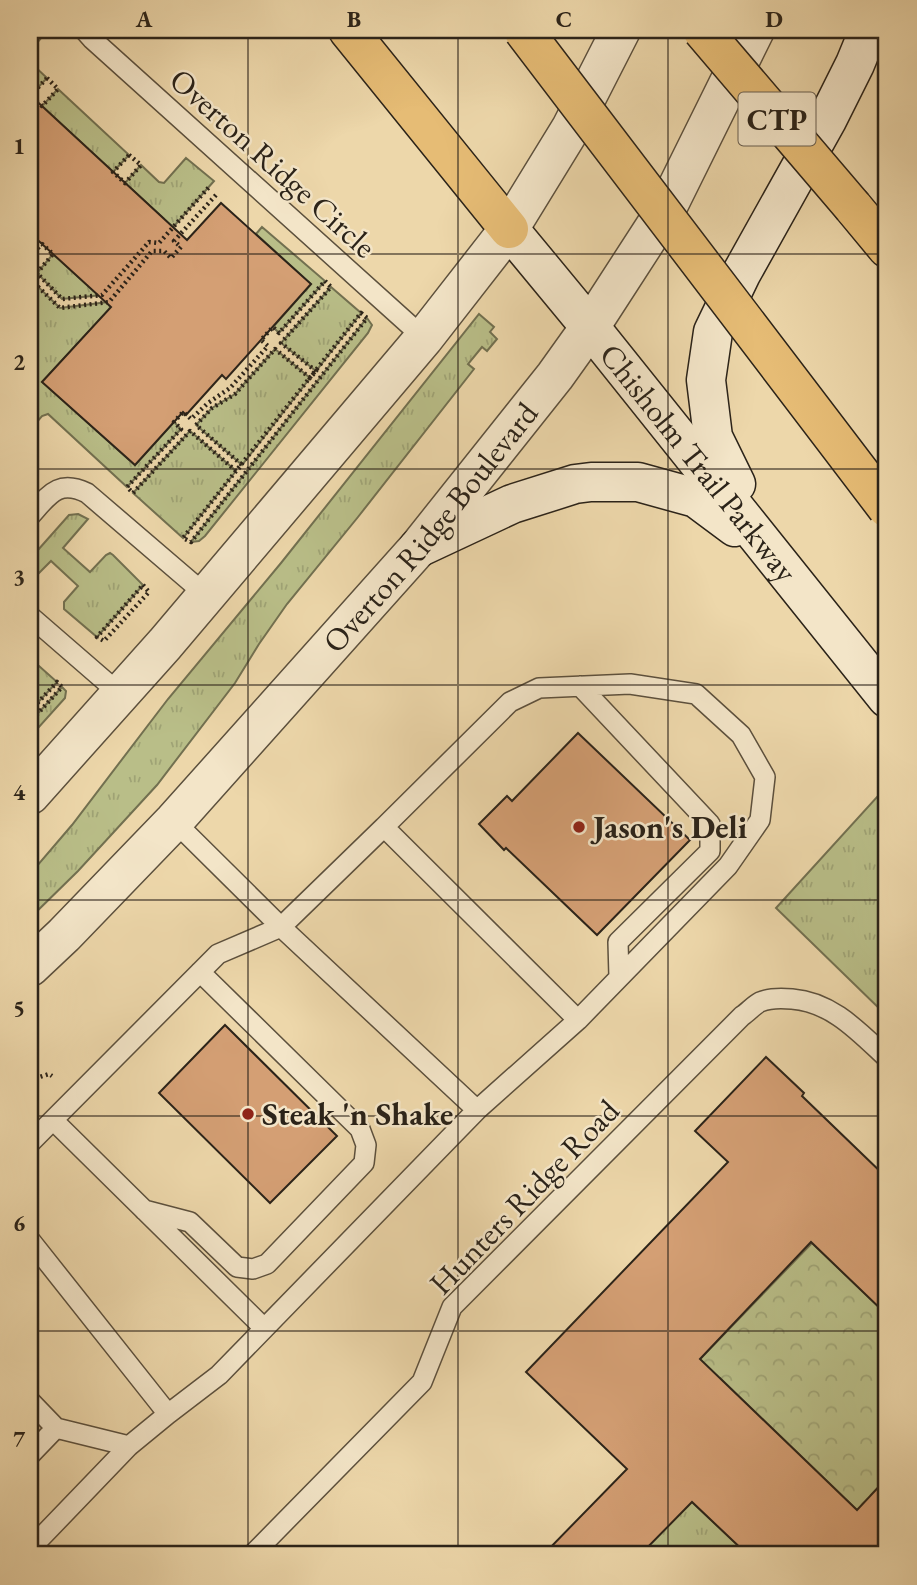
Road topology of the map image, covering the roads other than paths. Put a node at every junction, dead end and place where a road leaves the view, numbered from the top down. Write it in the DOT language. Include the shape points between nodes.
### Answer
graph roads {
  1 [pos="84,30"];
  2 [pos="348,30"];
  3 [pos="523,30"];
  4 [pos="621,30"];
  5 [pos="702,30"];
  6 [pos="755,30"];
  7 [pos="869,30"];
  8 [pos="509,229"];
  9 [pos="887,248"];
  10 [pos="590,327"];
  11 [pos="424,338"];
  12 [pos="887,508"];
  13 [pos="30,516"];
  14 [pos="418,548"];
  15 [pos="771,552"];
  16 [pos="206,595"];
  17 [pos="30,616"];
  18 [pos="580,686"];
  19 [pos="120,694"];
  20 [pos="887,698"];
  21 [pos="30,795"];
  22 [pos="174,821"];
  23 [pos="384,827"];
  24 [pos="281,927"];
  25 [pos="30,967"];
  26 [pos="200,972"];
  27 [pos="619,977"];
  28 [pos="578,1020"];
  29 [pos="887,1058"];
  30 [pos="477,1110"];
  31 [pos="53,1120"];
  32 [pos="30,1143"];
  33 [pos="144,1210"];
  34 [pos="30,1240"];
  35 [pos="264,1328"];
  36 [pos="30,1401"];
  37 [pos="168,1414"];
  38 [pos="56,1428"];
  39 [pos="128,1446"];
  40 [pos="30,1455"];
  41 [pos="30,1549"];
  42 [pos="251,1555"];
  1 -- 11 [label="lane, Overton Ridge Circle"];
  2 -- 8 [label="highway"];
  3 -- 12 [label="highway, bridge"];
  4 -- 8 [label="street" via="571,128"];
  5 -- 9 [label="highway, CTP, bridge"];
  6 -- 10 [label="street, Overton Ridge Boulevard" via="667,208"];
  7 -- 15 [label="street" via="827,120 713,332 706,380 713,437"];
  8 -- 10 [label="street, Chisholm Trail Parkway"];
  8 -- 11 [label="street"];
  10 -- 14 [label="street, Overton Ridge Boulevard"];
  10 -- 15 [label="street, Chisholm Trail Parkway"];
  11 -- 16 [label="street"];
  13 -- 16 [label="lane" via="49,495 74,486"];
  14 -- 15 [label="street" via="512,504 575,484 638,482 696,498"];
  14 -- 22 [label="street, Overton Ridge Boulevard"];
  15 -- 20 [label="street, Chisholm Trail Parkway"];
  16 -- 19 [label="street"];
  17 -- 19 [label="lane"];
  18 -- 23 [label="lane" via="539,688 510,702"];
  18 -- 27 [label="lane" via="710,824 710,851 618,942"];
  18 -- 27 [label="lane" via="629,684 696,694 741,736 765,778 760,820 729,866"];
  19 -- 21 [label="street"];
  22 -- 24 [label="lane"];
  22 -- 25 [label="street, Overton Ridge Boulevard"];
  23 -- 24 [label="lane"];
  23 -- 28 [label="lane"];
  24 -- 26 [label="lane" via="218,954"];
  24 -- 30 [label="lane"];
  26 -- 31 [label="lane"];
  26 -- 33 [label="lane" via="360,1129 366,1145 363,1163 267,1264 253,1269 237,1267 190,1222"];
  27 -- 28 [label="lane"];
  28 -- 30 [label="lane"];
  29 -- 42 [label="lane, Hunters Ridge Road" via="850,1024 819,1004 779,998 759,1003 742,1016 452,1307 422,1382"];
  30 -- 35 [label="lane"];
  31 -- 32 [label="lane"];
  31 -- 33 [label="lane"];
  33 -- 35 [label="lane"];
  34 -- 37 [label="lane"];
  35 -- 37 [label="lane" via="219,1375"];
  36 -- 38 [label="lane"];
  37 -- 39 [label="lane"];
  38 -- 39 [label="lane"];
  38 -- 40 [label="lane"];
  39 -- 41 [label="lane"];
}
